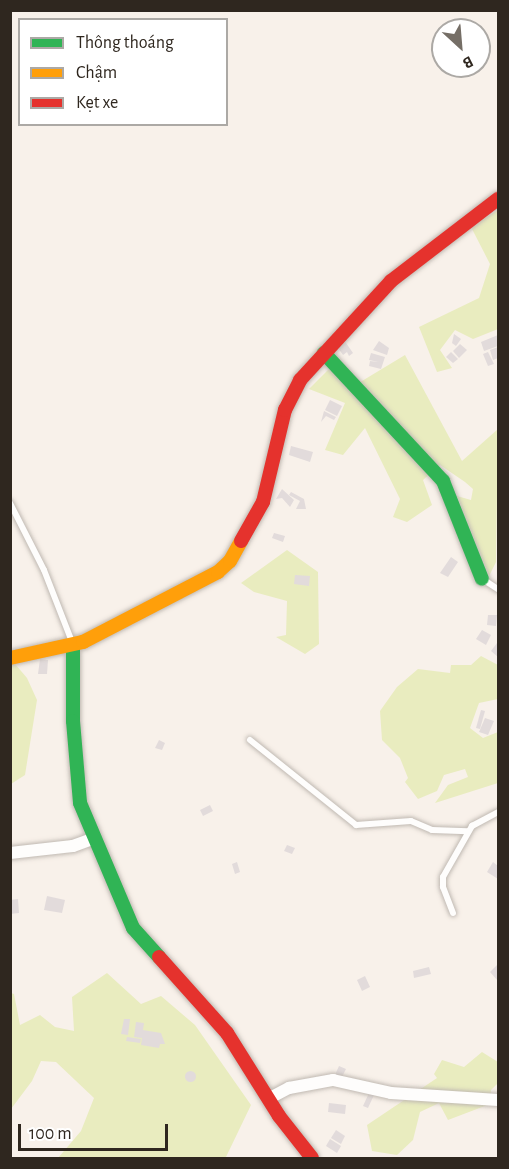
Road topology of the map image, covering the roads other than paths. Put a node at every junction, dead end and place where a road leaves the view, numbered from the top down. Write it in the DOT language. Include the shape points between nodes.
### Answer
graph roads {
  1 [pos="498,199"];
  2 [pos="324,353"];
  3 [pos="10,503"];
  4 [pos="482,579"];
  5 [pos="498,589"];
  6 [pos="73,646"];
  7 [pos="10,658"];
  8 [pos="250,740"];
  9 [pos="498,812"];
  10 [pos="468,831"];
  11 [pos="95,838"];
  12 [pos="10,853"];
  13 [pos="453,913"];
  14 [pos="268,1099"];
  15 [pos="498,1100"];
  16 [pos="312,1158"];
  1 -- 2 [label="street" via="392,281"];
  2 -- 4 [label="street" via="443,481"];
  2 -- 6 [label="street" via="300,380 285,410 263,502 230,561 218,572"];
  3 -- 6 [label="lane" via="67,622"];
  4 -- 5 [label="lane"];
  6 -- 7 [label="street"];
  6 -- 11 [label="street" via="78,796"];
  8 -- 10 [label="lane" via="356,825 411,821 432,830"];
  9 -- 10 [label="lane"];
  10 -- 13 [label="lane" via="443,877 442,887"];
  11 -- 12 [label="street" via="73,846"];
  11 -- 14 [label="street" via="137,936 227,1033"];
  14 -- 15 [label="street" via="289,1089 333,1080 392,1094"];
  14 -- 16 [label="street"];
}
